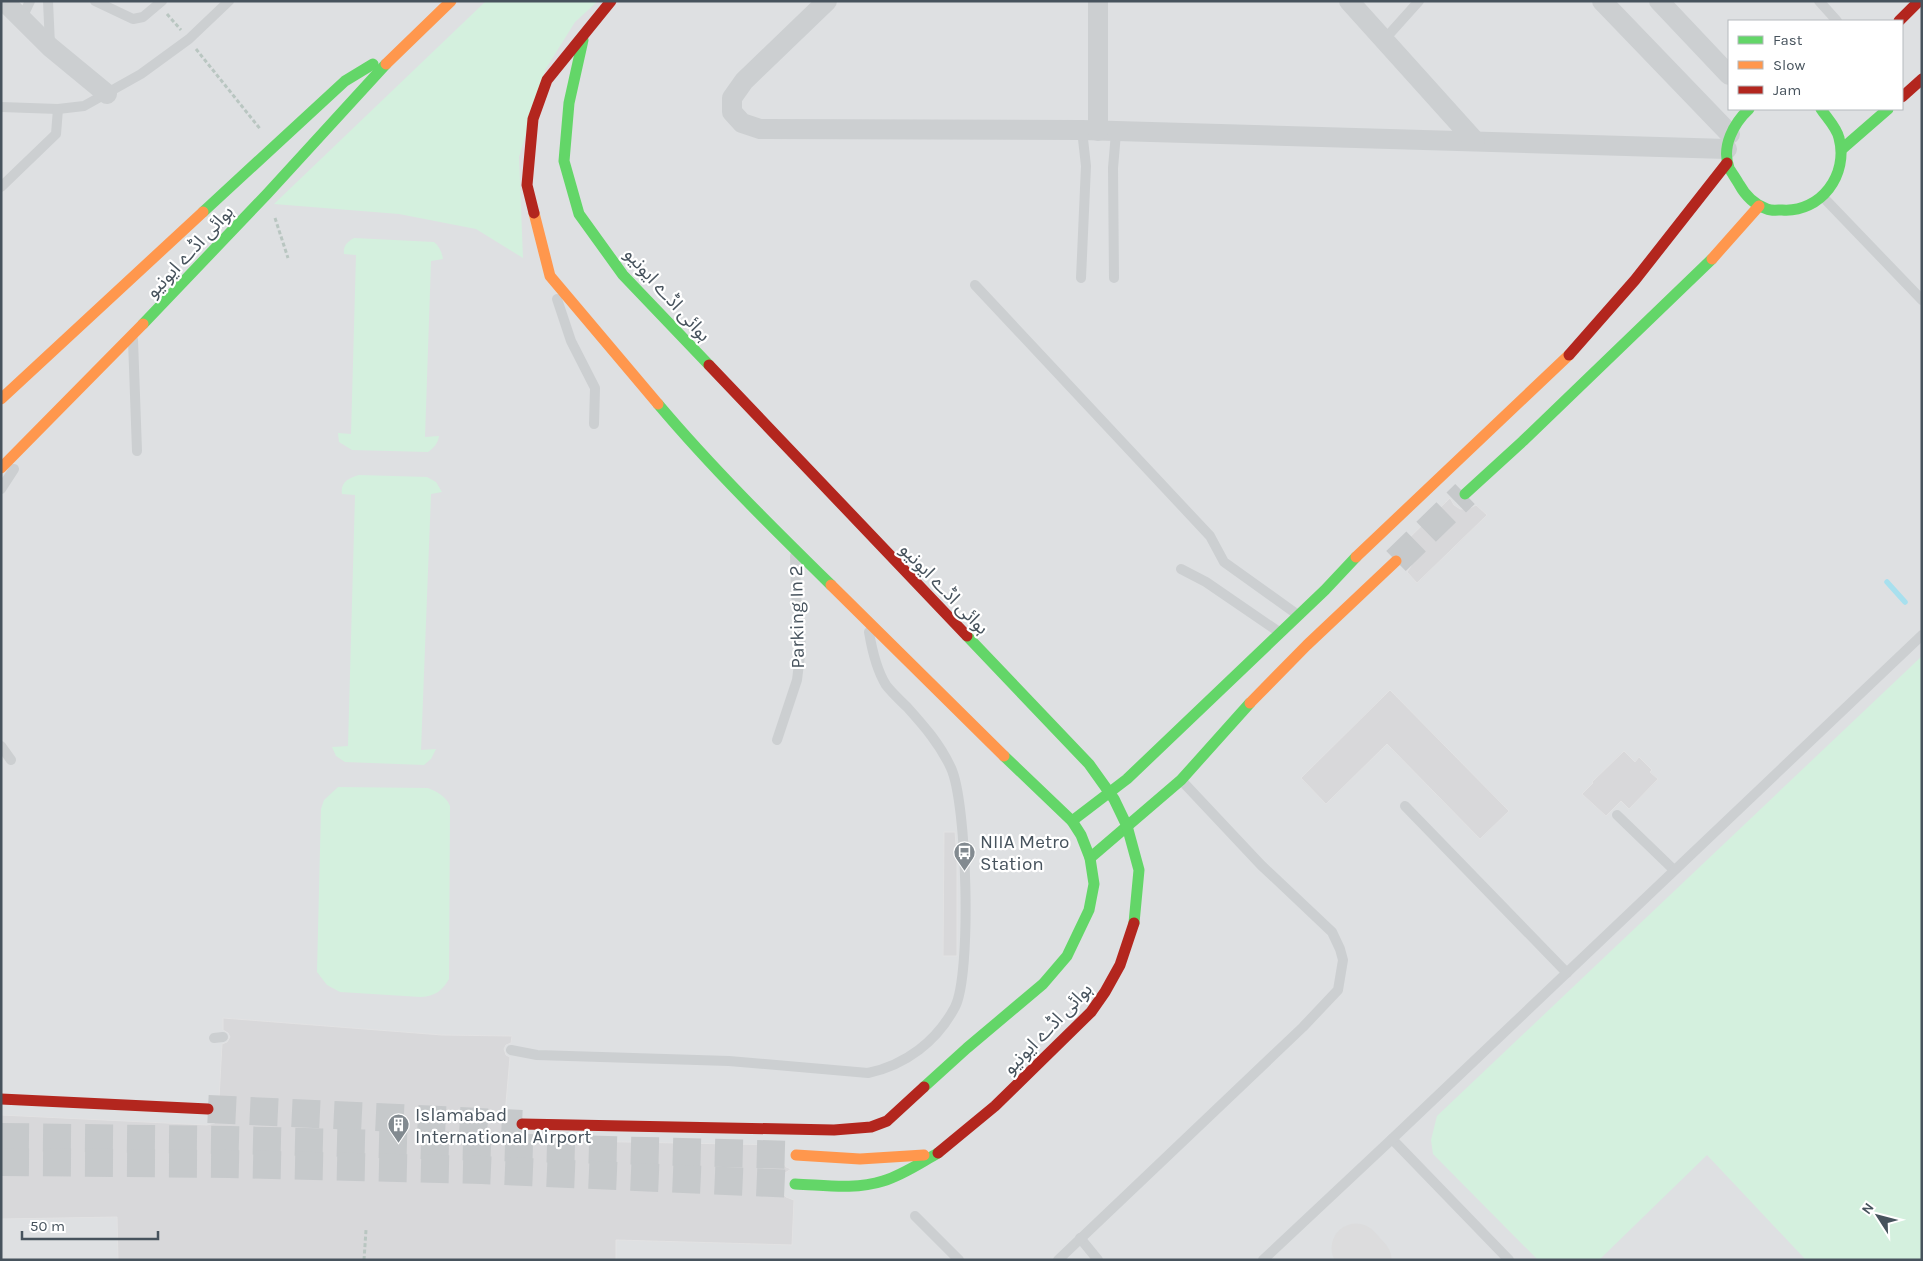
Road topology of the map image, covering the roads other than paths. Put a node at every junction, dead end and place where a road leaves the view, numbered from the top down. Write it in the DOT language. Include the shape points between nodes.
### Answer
graph roads {
  1 [pos="4,1"];
  2 [pos="30,1"];
  3 [pos="48,1"];
  4 [pos="96,1"];
  5 [pos="229,1"];
  6 [pos="451,1"];
  7 [pos="611,1"];
  8 [pos="827,1"];
  9 [pos="1098,1"];
  10 [pos="1349,1"];
  11 [pos="1419,1"];
  12 [pos="1602,1"];
  13 [pos="1659,1"];
  14 [pos="1819,1"];
  15 [pos="1919,1"];
  16 [pos="160,3"];
  17 [pos="22,20"];
  18 [pos="1836,20"];
  19 [pos="1899,20"];
  20 [pos="584,36"];
  21 [pos="1384,40"];
  22 [pos="50,47"];
  23 [pos="398,52"];
  24 [pos="1728,74"];
  25 [pos="1922,79"];
  26 [pos="107,94"];
  27 [pos="1903,96"];
  28 [pos="1,107"];
  29 [pos="58,109"];
  30 [pos="1748,110"];
  31 [pos="1822,110"];
  32 [pos="1887,110"];
  33 [pos="1099,131"];
  34 [pos="1475,141"];
  35 [pos="1728,149"];
  36 [pos="1842,150"];
  37 [pos="1,187"];
  38 [pos="1823,196"];
  39 [pos="1759,206"];
  40 [pos="550,276"];
  41 [pos="1081,278"];
  42 [pos="1114,278"];
  43 [pos="975,285"];
  44 [pos="1922,300"];
  45 [pos="133,336"];
  46 [pos="1,399"];
  47 [pos="44,423"];
  48 [pos="594,424"];
  49 [pos="136,451"];
  50 [pos="1,468"];
  51 [pos="1,489"];
  52 [pos="1464,494"];
  53 [pos="795,550"];
  54 [pos="1364,560"];
  55 [pos="1396,561"];
  56 [pos="1181,569"];
  57 [pos="1379,577"];
  58 [pos="1299,615"];
  59 [pos="867,621"];
  60 [pos="1280,632"];
  61 [pos="1922,635"];
  62 [pos="1307,645"];
  63 [pos="1293,660"];
  64 [pos="777,740"];
  65 [pos="1,746"];
  66 [pos="10,760"];
  67 [pos="1181,780"];
  68 [pos="1405,806"];
  69 [pos="1617,815"];
  70 [pos="1072,821"];
  71 [pos="1090,858"];
  72 [pos="1674,870"];
  73 [pos="1567,973"];
  74 [pos="510,1050"];
  75 [pos="1,1099"];
  76 [pos="208,1109"];
  77 [pos="522,1124"];
  78 [pos="1392,1139"];
  79 [pos="938,1153"];
  80 [pos="796,1155"];
  81 [pos="794,1184"];
  82 [pos="915,1216"];
  83 [pos="1080,1238"];
  84 [pos="959,1260"];
  85 [pos="1058,1260"];
  86 [pos="1098,1260"];
  87 [pos="1263,1260"];
  88 [pos="1509,1260"];
  1 -- 17 [label="street"];
  2 -- 17 [label="lane"];
  3 -- 22 [label="lane"];
  4 -- 16 [label="lane" via="133,18 143,18"];
  5 -- 26 [label="lane" via="189,39"];
  6 -- 23 [label="main road, ہوائی اڈے ایونیو"];
  7 -- 20 [label="main road, ہوائی اڈے ایونیو"];
  8 -- 33 [label="street" via="744,81 732,98 732,112 742,123 760,129"];
  9 -- 33 [label="street"];
  10 -- 21 [label="street"];
  11 -- 21 [label="lane"];
  12 -- 35 [label="street"];
  13 -- 24 [label="street"];
  14 -- 18 [label="lane"];
  15 -- 19 [label="main road"];
  17 -- 22 [label="street"];
  20 -- 40 [label="main road, ہوائی اڈے ایونیو" via="547,80 533,118 527,184"];
  20 -- 79 [label="main road, ہوائی اڈے ایونیو, bridge" via="569,103 564,161 579,214 623,275 1089,764 1121,811 1132,843 1139,872 1138,903 1122,961 1112,982 1096,1006 1038,1064 975,1125"];
  21 -- 34 [label="street"];
  22 -- 26 [label="street"];
  23 -- 45 [label="main road, ہوائی اڈے ایونیو"];
  23 -- 46 [label="main road, ہوائی اڈے ایونیو" via="345,82"];
  25 -- 27 [label="main road"];
  26 -- 29 [label="lane" via="84,106"];
  28 -- 29 [label="lane"];
  29 -- 37 [label="lane" via="56,134"];
  30 -- 35 [label="main road" via="1737,121"];
  31 -- 36 [label="main road" via="1832,120"];
  32 -- 36 [label="main road"];
  33 -- 34 [label="street"];
  33 -- 41 [label="lane" via="1086,166"];
  33 -- 42 [label="lane" via="1113,168"];
  34 -- 35 [label="street"];
  35 -- 39 [label="main road" via="1733,181"];
  35 -- 54 [label="main road" via="1635,280 1583,340"];
  36 -- 38 [label="main road" via="1838,175"];
  38 -- 39 [label="main road" via="1809,206 1792,211 1775,211"];
  38 -- 44 [label="lane"];
  39 -- 52 [label="main road" via="1713,258"];
  40 -- 48 [label="lane" via="571,341 595,388"];
  40 -- 53 [label="main road, ہوائی اڈے ایونیو" via="686,437"];
  43 -- 58 [label="lane" via="1210,536 1224,562"];
  45 -- 47 [label="main road, ہوائی اڈے ایونیو"];
  45 -- 49 [label="lane"];
  47 -- 50 [label="main road, ہوائی اڈے ایونیو"];
  47 -- 51 [label="lane"];
  53 -- 59 [label="main road, ہوائی اڈے ایونیو"];
  53 -- 64 [label="lane, Parking In 2" via="801,647 797,680"];
  54 -- 57 [label="main road"];
  54 -- 58 [label="main road"];
  55 -- 57 [label="main road"];
  56 -- 60 [label="lane"];
  57 -- 62 [label="main road"];
  58 -- 60 [label="main road"];
  58 -- 62 [label="lane"];
  59 -- 70 [label="main road, ہوائی اڈے ایونیو"];
  59 -- 74 [label="lane" via="872,656 886,685 942,748 952,770 960,804 965,959 962,989 946,1021 926,1045 907,1059 888,1069 868,1073 729,1061 537,1055"];
  60 -- 63 [label="lane"];
  60 -- 70 [label="main road" via="1128,779"];
  61 -- 72 [label="lane"];
  62 -- 63 [label="main road"];
  63 -- 67 [label="main road" via="1254,698"];
  65 -- 66 [label="lane"];
  67 -- 71 [label="main road"];
  67 -- 83 [label="lane" via="1332,932 1343,960 1342,974 1338,990 1303,1027"];
  68 -- 73 [label="lane"];
  69 -- 72 [label="lane"];
  70 -- 71 [label="main road, ہوائی اڈے ایونیو"];
  71 -- 77 [label="main road, ہوائی اڈے ایونیو" via="1094,884 1089,910 1067,956 1043,984 887,1121 871,1127 834,1130"];
  72 -- 73 [label="lane"];
  73 -- 78 [label="lane"];
  75 -- 76 [label="main road"];
  78 -- 87 [label="lane"];
  78 -- 88 [label="lane"];
  79 -- 80 [label="main road" via="883,1159 823,1159"];
  79 -- 81 [label="main road, ہوائی اڈے ایونیو" via="881,1182"];
  82 -- 84 [label="lane"];
  83 -- 85 [label="lane"];
  83 -- 86 [label="lane"];
}
